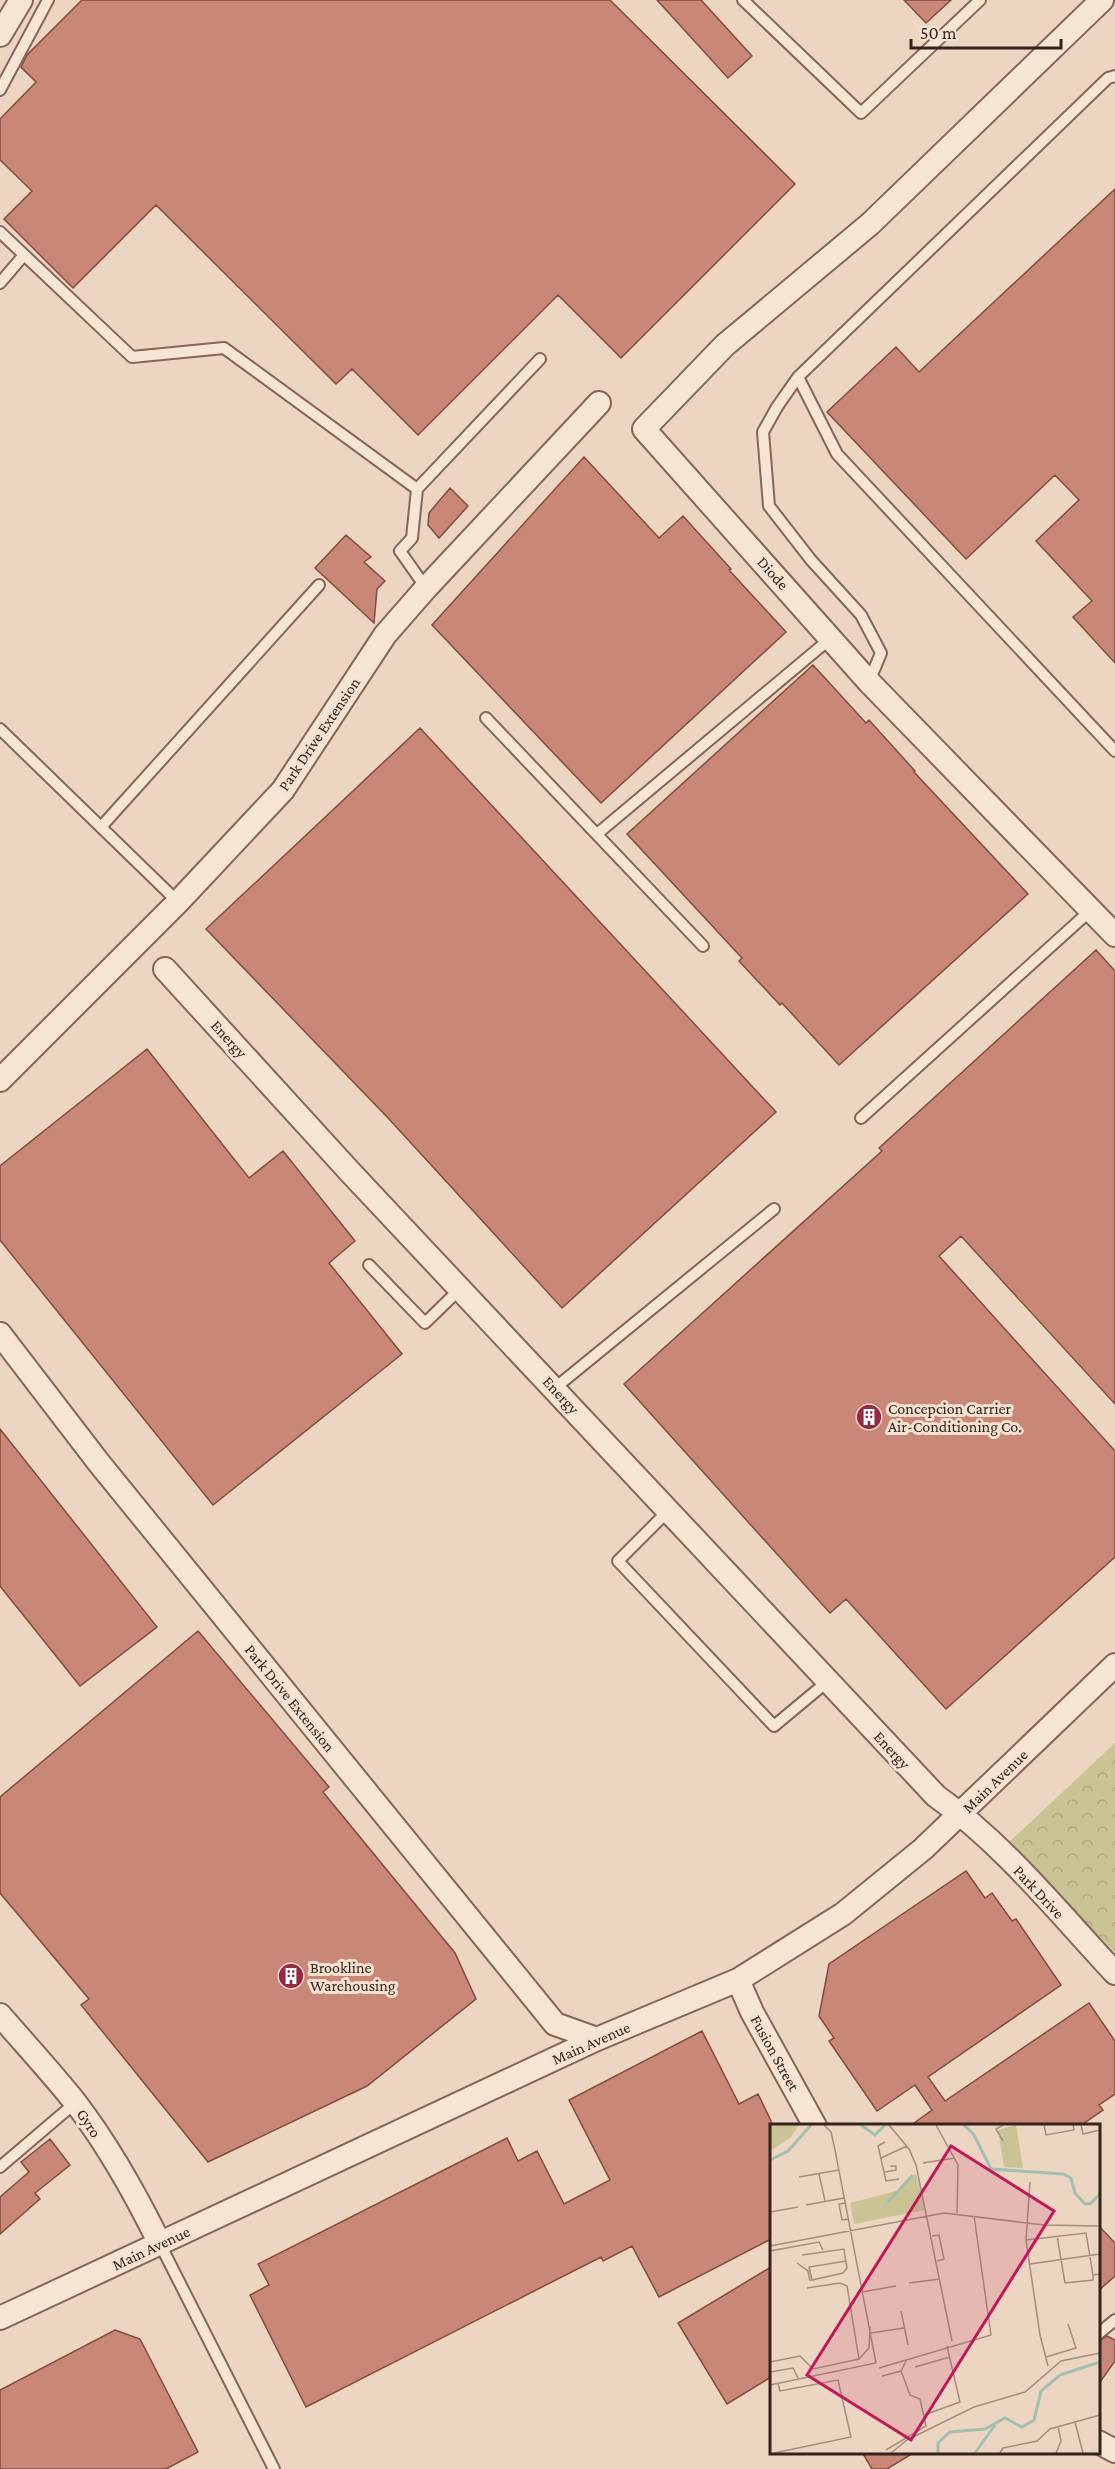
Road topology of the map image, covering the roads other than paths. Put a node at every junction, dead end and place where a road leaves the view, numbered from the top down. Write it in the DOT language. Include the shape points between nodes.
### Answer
graph roads {
  1 [pos="21,0"];
  2 [pos="48,0"];
  3 [pos="743,0"];
  4 [pos="980,0"];
  5 [pos="1102,0"];
  6 [pos="0,35"];
  7 [pos="1115,76"];
  8 [pos="0,90"];
  9 [pos="0,232"];
  10 [pos="24,255"];
  11 [pos="0,283"];
  12 [pos="540,358"];
  13 [pos="798,377"];
  14 [pos="599,403"];
  15 [pos="417,489"];
  16 [pos="319,585"];
  17 [pos="426,588"];
  18 [pos="831,638"];
  19 [pos="869,682"];
  20 [pos="486,718"];
  21 [pos="0,729"];
  22 [pos="1115,752"];
  23 [pos="101,827"];
  24 [pos="597,834"];
  25 [pos="177,902"];
  26 [pos="1091,910"];
  27 [pos="1115,935"];
  28 [pos="703,946"];
  29 [pos="165,969"];
  30 [pos="0,1080"];
  31 [pos="861,1118"];
  32 [pos="774,1209"];
  33 [pos="369,1265"];
  34 [pos="461,1288"];
  35 [pos="0,1334"];
  36 [pos="555,1388"];
  37 [pos="669,1510"];
  38 [pos="1115,1665"];
  39 [pos="828,1681"];
  40 [pos="961,1814"];
  41 [pos="1115,1973"];
  42 [pos="738,1980"];
  43 [pos="0,2015"];
  44 [pos="597,2039"];
  45 [pos="75,2103"];
  46 [pos="814,2124"];
  47 [pos="0,2167"];
  48 [pos="160,2244"];
  49 [pos="0,2318"];
  50 [pos="1115,2320"];
  51 [pos="1100,2332"];
  52 [pos="1100,2443"];
  53 [pos="1115,2451"];
  54 [pos="274,2469"];
  1 -- 6 [label="street"];
  2 -- 8 [label="lane"];
  3 -- 4 [label="lane" via="861,113"];
  5 -- 18 [label="street, Diode" via="870,224 725,345 644,429"];
  7 -- 13 [label="lane" via="1108,78"];
  9 -- 10 [label="lane"];
  10 -- 11 [label="lane"];
  10 -- 15 [label="lane" via="132,357 224,348"];
  12 -- 15 [label="lane"];
  13 -- 19 [label="lane" via="763,432 769,506 861,615 881,653"];
  13 -- 22 [label="lane" via="837,454"];
  14 -- 17 [label="street, Park Drive Extension"];
  15 -- 17 [label="lane" via="412,538 400,551"];
  16 -- 23 [label="lane"];
  17 -- 25 [label="street, Park Drive Extension" via="385,635 283,790"];
  18 -- 19 [label="street, Diode"];
  18 -- 24 [label="lane"];
  19 -- 26 [label="street, Diode"];
  20 -- 24 [label="lane"];
  21 -- 23 [label="lane"];
  23 -- 25 [label="lane"];
  24 -- 28 [label="lane"];
  25 -- 30 [label="street, Park Drive Extension"];
  26 -- 27 [label="street, Diode"];
  26 -- 31 [label="lane"];
  29 -- 34 [label="street, Energy"];
  32 -- 36 [label="lane"];
  33 -- 34 [label="lane" via="425,1323"];
  34 -- 36 [label="street, Energy"];
  35 -- 44 [label="street, Park Drive Extension" via="99,1463 555,2024"];
  36 -- 37 [label="street, Energy"];
  37 -- 39 [label="street, Energy"];
  37 -- 39 [label="lane" via="618,1561 774,1726"];
  38 -- 40 [label="street, Main Avenue"];
  39 -- 40 [label="street, Energy" via="936,1796"];
  40 -- 41 [label="street, Park Drive"];
  40 -- 42 [label="street, Main Avenue" via="843,1914"];
  42 -- 44 [label="street, Main Avenue"];
  42 -- 46 [label="street, Fusion Street"];
  43 -- 45 [label="street, Gyro"];
  44 -- 48 [label="street, Main Avenue"];
  45 -- 47 [label="lane"];
  45 -- 48 [label="street, Gyro" via="99,2136"];
  48 -- 49 [label="street, Main Avenue"];
  48 -- 54 [label="lane"];
  50 -- 51 [label="lane"];
  52 -- 53 [label="street"];
}
